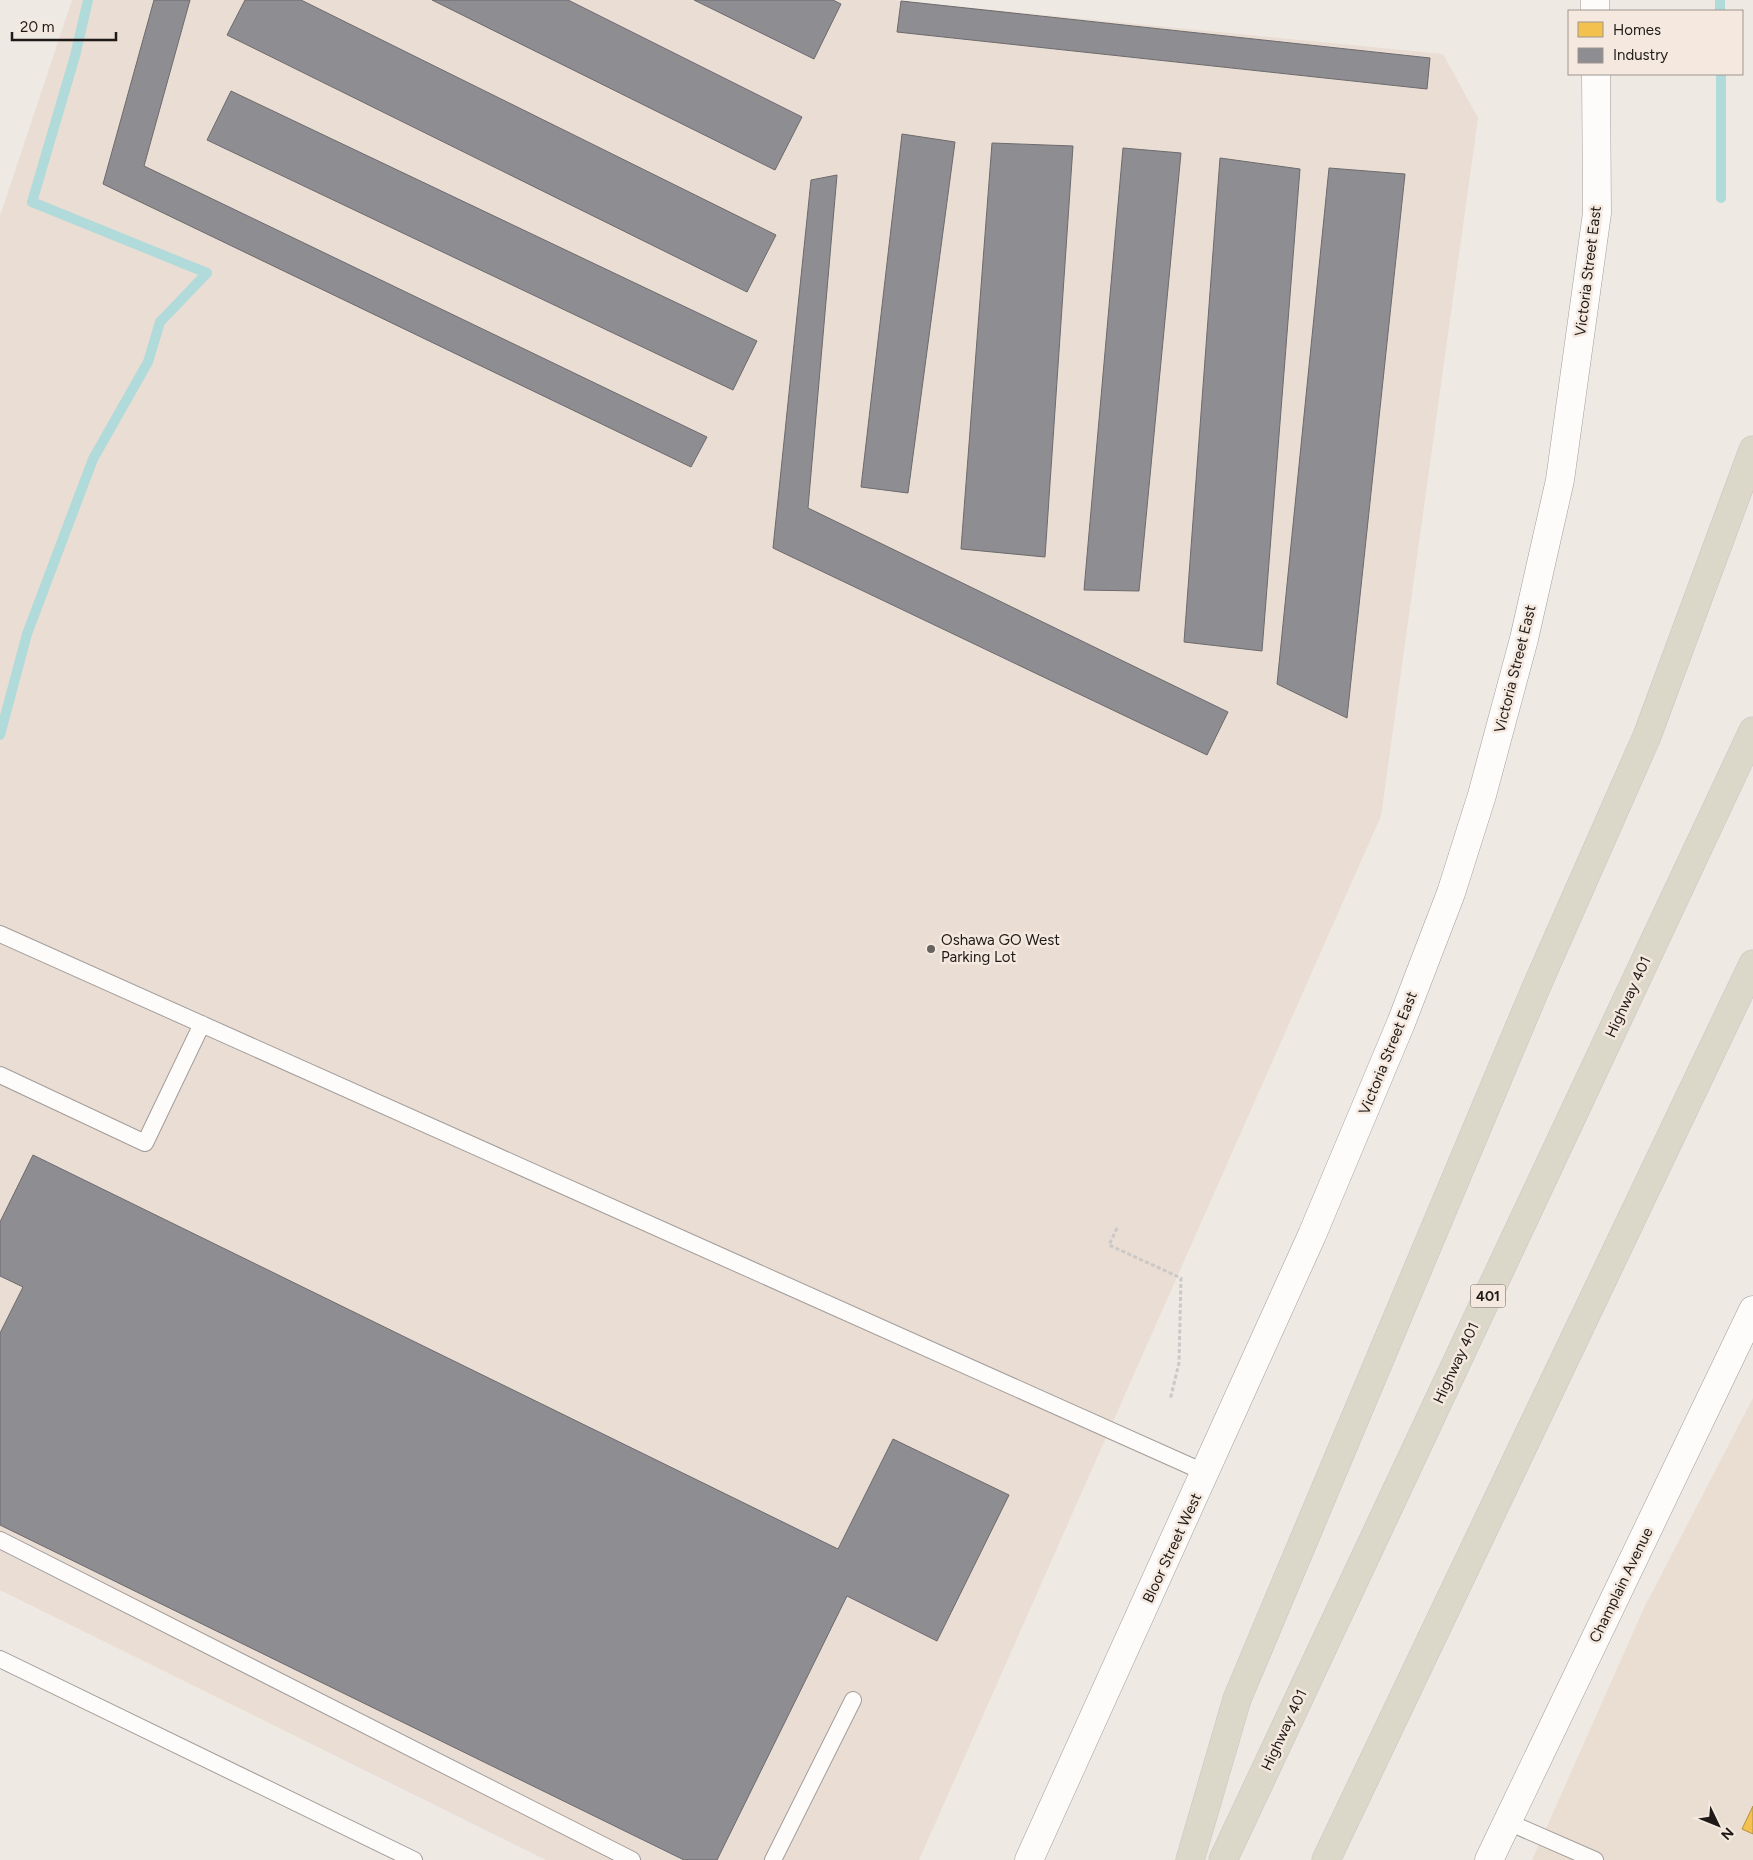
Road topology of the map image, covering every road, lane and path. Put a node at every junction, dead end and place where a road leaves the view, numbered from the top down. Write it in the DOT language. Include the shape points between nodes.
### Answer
graph roads {
  1 [pos="1596,75"];
  2 [pos="1753,450"];
  3 [pos="1753,731"];
  4 [pos="0,934"];
  5 [pos="1753,964"];
  6 [pos="202,1024"];
  7 [pos="0,1075"];
  8 [pos="1117,1228"];
  9 [pos="1312,1236"];
  10 [pos="1753,1310"];
  11 [pos="1170,1400"];
  12 [pos="1206,1473"];
  13 [pos="0,1540"];
  14 [pos="0,1659"];
  15 [pos="852,1700"];
  16 [pos="1508,1822"];
  17 [pos="414,1860"];
  18 [pos="632,1860"];
  19 [pos="774,1860"];
  20 [pos="1029,1860"];
  21 [pos="1190,1860"];
  22 [pos="1224,1860"];
  23 [pos="1326,1860"];
  24 [pos="1489,1860"];
  25 [pos="1594,1860"];
  1 -- 9 [label="main road, Victoria Street East" via="1597,212 1560,480 1524,639 1482,795 1451,893"];
  2 -- 21 [label="highway" via="1646,736 1539,981 1237,1699"];
  3 -- 22 [label="highway, Highway 401 / 401"];
  4 -- 6 [label="lane"];
  5 -- 23 [label="highway"];
  6 -- 7 [label="lane" via="145,1143"];
  6 -- 12 [label="lane"];
  8 -- 11 [label="path" via="1109,1245 1181,1278 1179,1363"];
  9 -- 12 [label="main road, Bloor Street West"];
  10 -- 16 [label="main road, Champlain Avenue"];
  12 -- 20 [label="main road, Bloor Street West"];
  13 -- 18 [label="lane"];
  14 -- 17 [label="lane"];
  15 -- 19 [label="lane"];
  16 -- 24 [label="main road, Champlain Avenue"];
  16 -- 25 [label="lane"];
}
